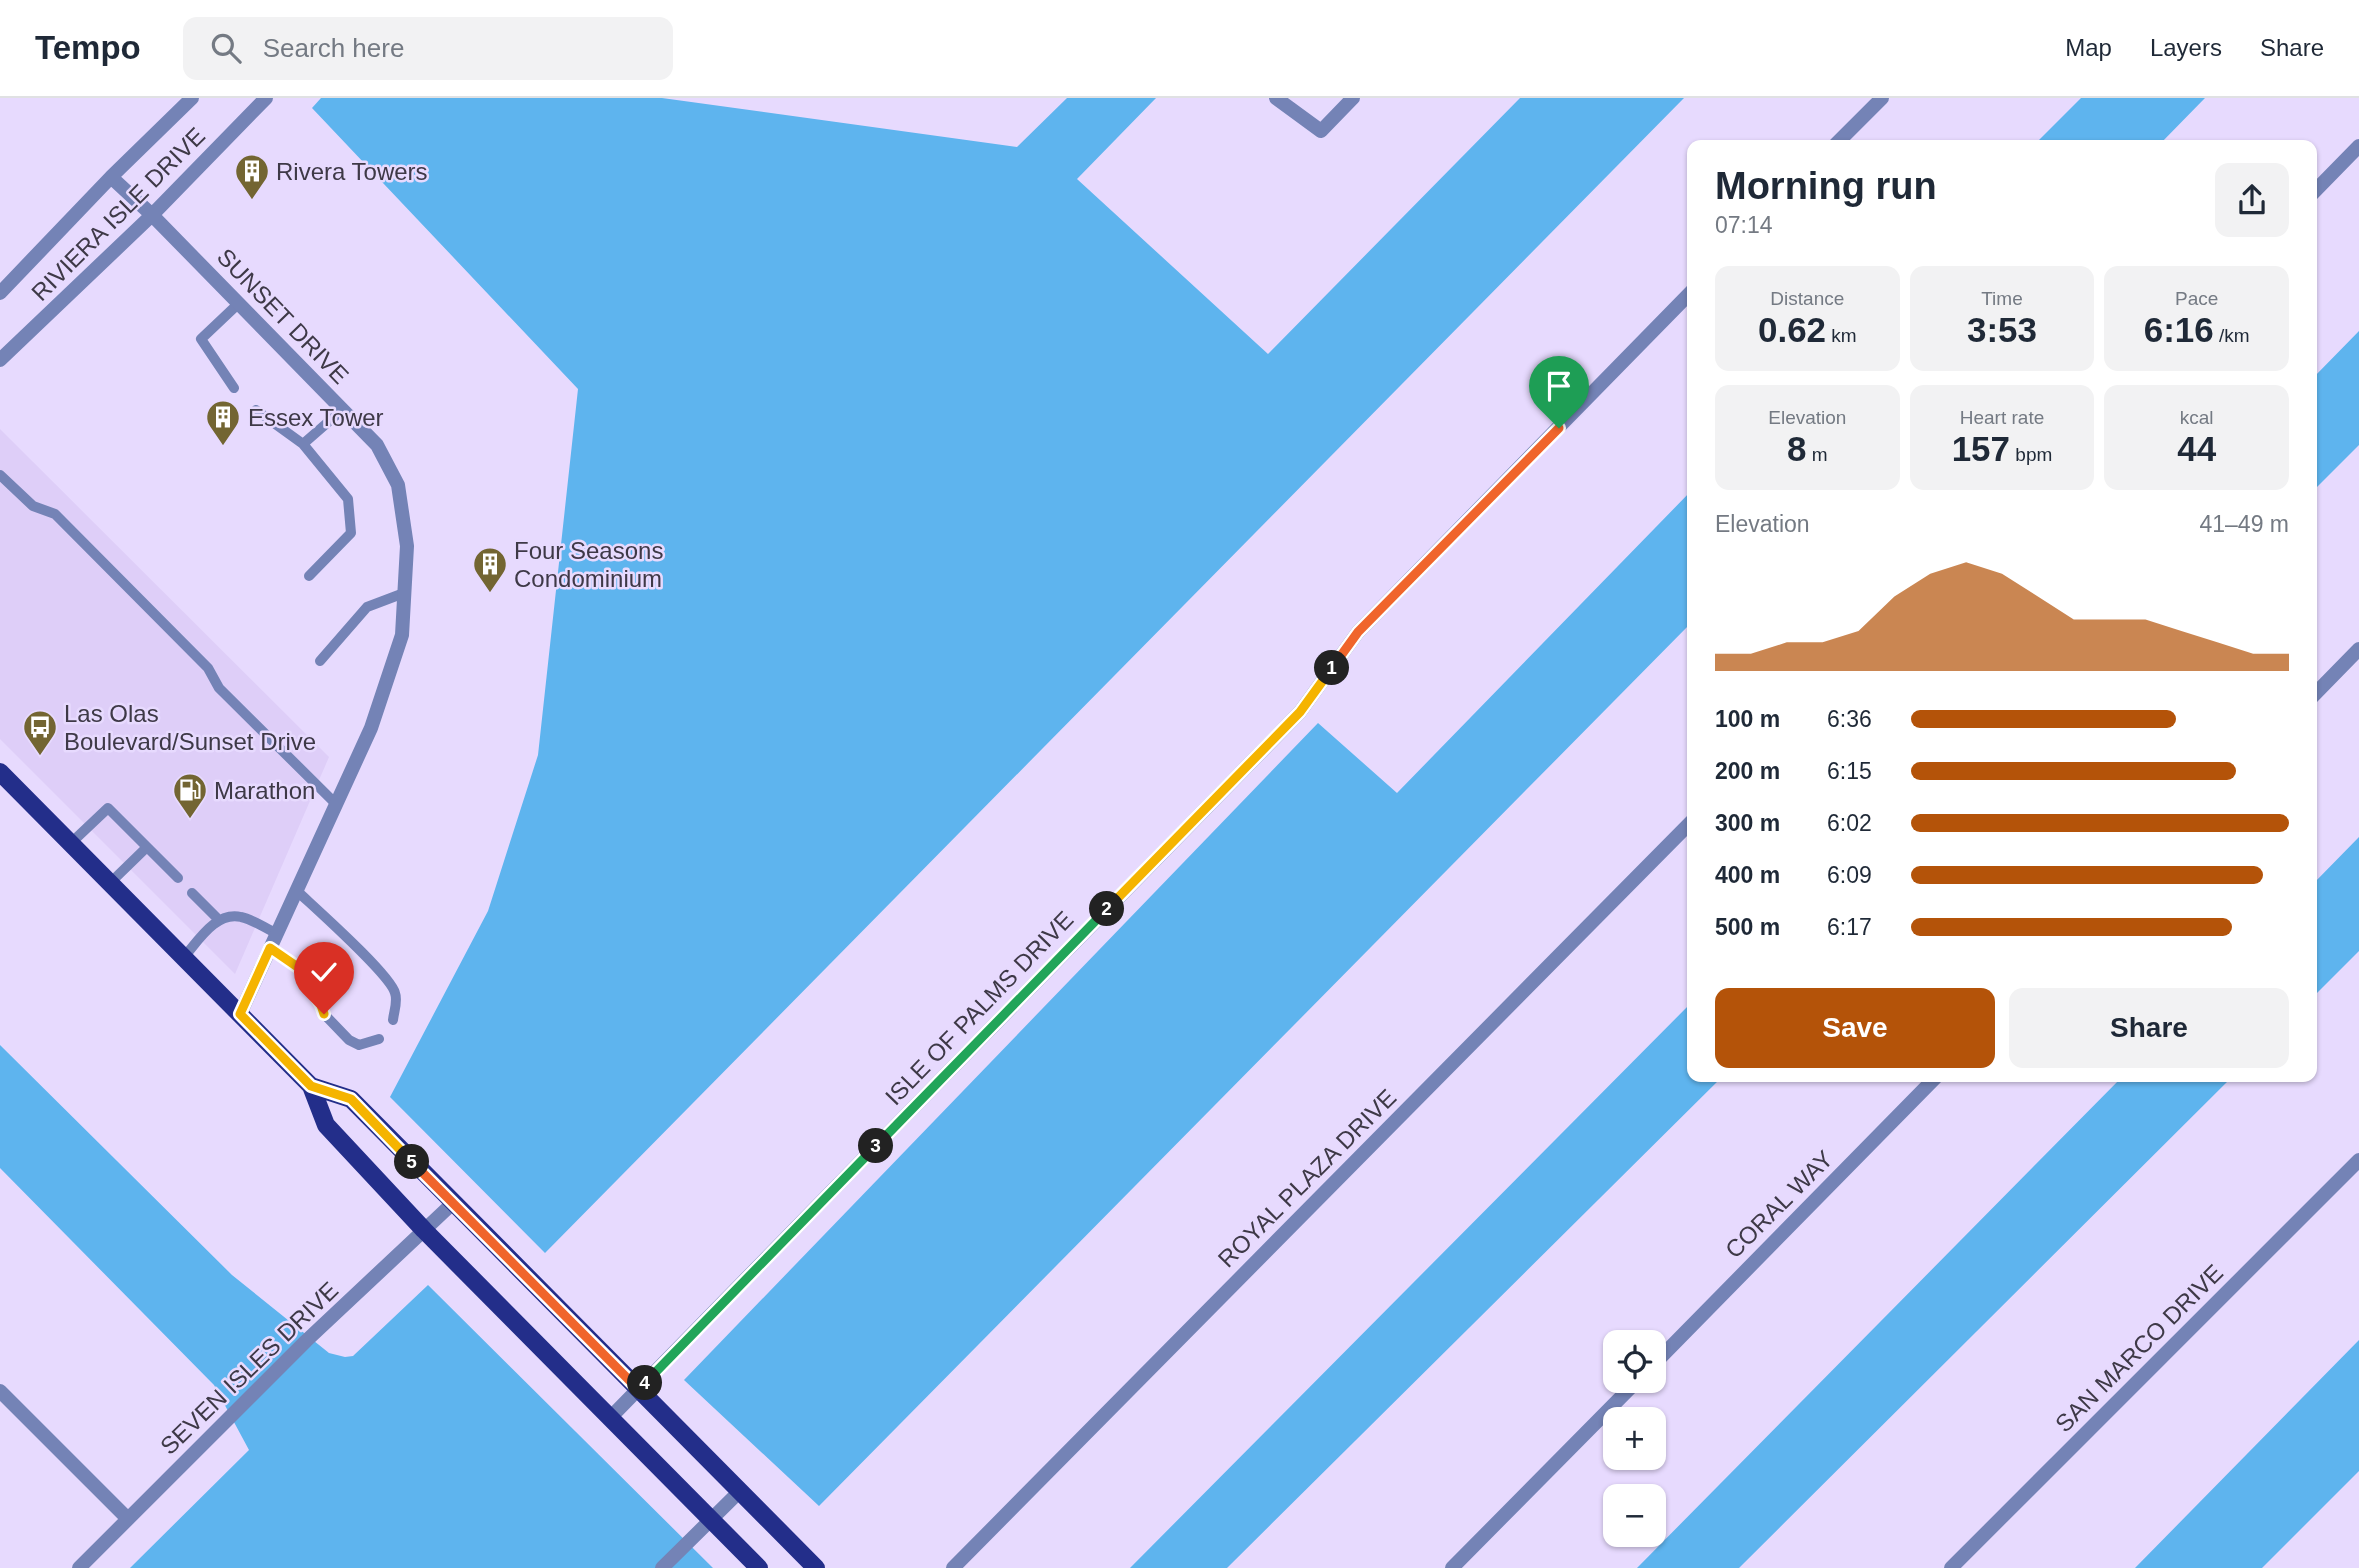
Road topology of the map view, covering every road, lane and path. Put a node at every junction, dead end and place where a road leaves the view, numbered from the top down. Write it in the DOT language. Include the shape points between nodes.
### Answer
graph roads {
  1 [pos="192,98"];
  2 [pos="266,98"];
  3 [pos="1276,98"];
  4 [pos="1353,98"];
  5 [pos="1882,98"];
  6 [pos="1840,140"];
  7 [pos="2359,146"];
  8 [pos="111,177"];
  9 [pos="2317,189"];
  10 [pos="152,215"];
  11 [pos="0,293"];
  12 [pos="1687,296"];
  13 [pos="239,304"];
  14 [pos="0,360"];
  15 [pos="234,387"];
  16 [pos="256,410"];
  17 [pos="342,410"];
  18 [pos="303,444"];
  19 [pos="0,475"];
  20 [pos="309,576"];
  21 [pos="404,593"];
  22 [pos="2359,649"];
  23 [pos="320,661"];
  24 [pos="2317,692"];
  25 [pos="0,772"];
  26 [pos="336,804"];
  27 [pos="1687,826"];
  28 [pos="71,843"];
  29 [pos="147,847"];
  30 [pos="178,878"];
  31 [pos="110,883"];
  32 [pos="296,890"];
  33 [pos="192,893"];
  34 [pos="219,920"];
  35 [pos="276,933"];
  36 [pos="270,948"];
  37 [pos="184,957"];
  38 [pos="240,1014"];
  39 [pos="393,1020"];
  40 [pos="379,1039"];
  41 [pos="1931,1082"];
  42 [pos="311,1086"];
  43 [pos="2359,1160"];
  44 [pos="453,1203"];
  45 [pos="424,1230"];
  46 [pos="1666,1352"];
  47 [pos="639,1390"];
  48 [pos="0,1391"];
  49 [pos="1625,1393"];
  50 [pos="611,1418"];
  51 [pos="740,1491"];
  52 [pos="128,1519"];
  53 [pos="710,1520"];
  54 [pos="79,1568"];
  55 [pos="663,1568"];
  56 [pos="759,1568"];
  57 [pos="816,1568"];
  58 [pos="953,1568"];
  59 [pos="1452,1568"];
  60 [pos="1951,1568"];
  1 -- 8 [label="street, RIVIERA ISLE DRIVE"];
  2 -- 10 [label="street, RIVIERA ISLE DRIVE"];
  3 -- 4 [label="street" via="1321,131"];
  5 -- 6 [label="street"];
  7 -- 9 [label="street"];
  8 -- 10 [label="street, SUNSET DRIVE"];
  8 -- 11 [label="street, RIVIERA ISLE DRIVE"];
  10 -- 13 [label="street, SUNSET DRIVE"];
  10 -- 14 [label="street, RIVIERA ISLE DRIVE"];
  12 -- 47 [label="street, ISLE OF PALMS DRIVE" via="1358,632 1300,712"];
  13 -- 15 [label="lane" via="201,339"];
  13 -- 17 [label="street, SUNSET DRIVE"];
  16 -- 18 [label="lane"];
  17 -- 18 [label="lane"];
  17 -- 21 [label="street, SUNSET DRIVE" via="377,445 398,485 407,547"];
  18 -- 20 [label="lane" via="348,499 351,533"];
  19 -- 26 [label="lane" via="33,506 55,514"];
  21 -- 23 [label="lane" via="367,607"];
  21 -- 26 [label="street, SUNSET DRIVE" via="402,635 371,728"];
  22 -- 24 [label="street"];
  25 -- 28 [label="main road"];
  26 -- 32 [label="street, SUNSET DRIVE"];
  27 -- 58 [label="street, ROYAL PLAZA DRIVE"];
  28 -- 29 [label="lane" via="108,808"];
  28 -- 31 [label="main road"];
  29 -- 30 [label="lane"];
  29 -- 31 [label="lane"];
  31 -- 37 [label="main road"];
  32 -- 35 [label="street, SUNSET DRIVE"];
  32 -- 39 [label="lane" via="393,986 397,996"];
  33 -- 34 [label="lane"];
  34 -- 35 [label="lane" via="241,917"];
  34 -- 37 [label="lane"];
  35 -- 36 [label="street, SUNSET DRIVE"];
  36 -- 38 [label="street, SUNSET DRIVE"];
  36 -- 40 [label="lane" via="299,968 324,1014 349,1040 359,1045"];
  37 -- 38 [label="main road"];
  38 -- 42 [label="main road"];
  41 -- 46 [label="street, CORAL WAY"];
  42 -- 44 [label="main road" via="351,1099"];
  42 -- 45 [label="main road" via="326,1125"];
  43 -- 60 [label="street, SAN MARCO DRIVE"];
  44 -- 45 [label="street, SEVEN ISLES DRIVE"];
  44 -- 47 [label="main road"];
  45 -- 50 [label="main road"];
  45 -- 52 [label="street, SEVEN ISLES DRIVE"];
  47 -- 50 [label="street, ISLE OF PALMS DRIVE"];
  47 -- 51 [label="main road"];
  48 -- 52 [label="street"];
  49 -- 59 [label="street"];
  50 -- 53 [label="main road"];
  51 -- 53 [label="street"];
  51 -- 57 [label="main road"];
  52 -- 54 [label="street, SEVEN ISLES DRIVE"];
  53 -- 55 [label="street"];
  53 -- 56 [label="main road"];
}
